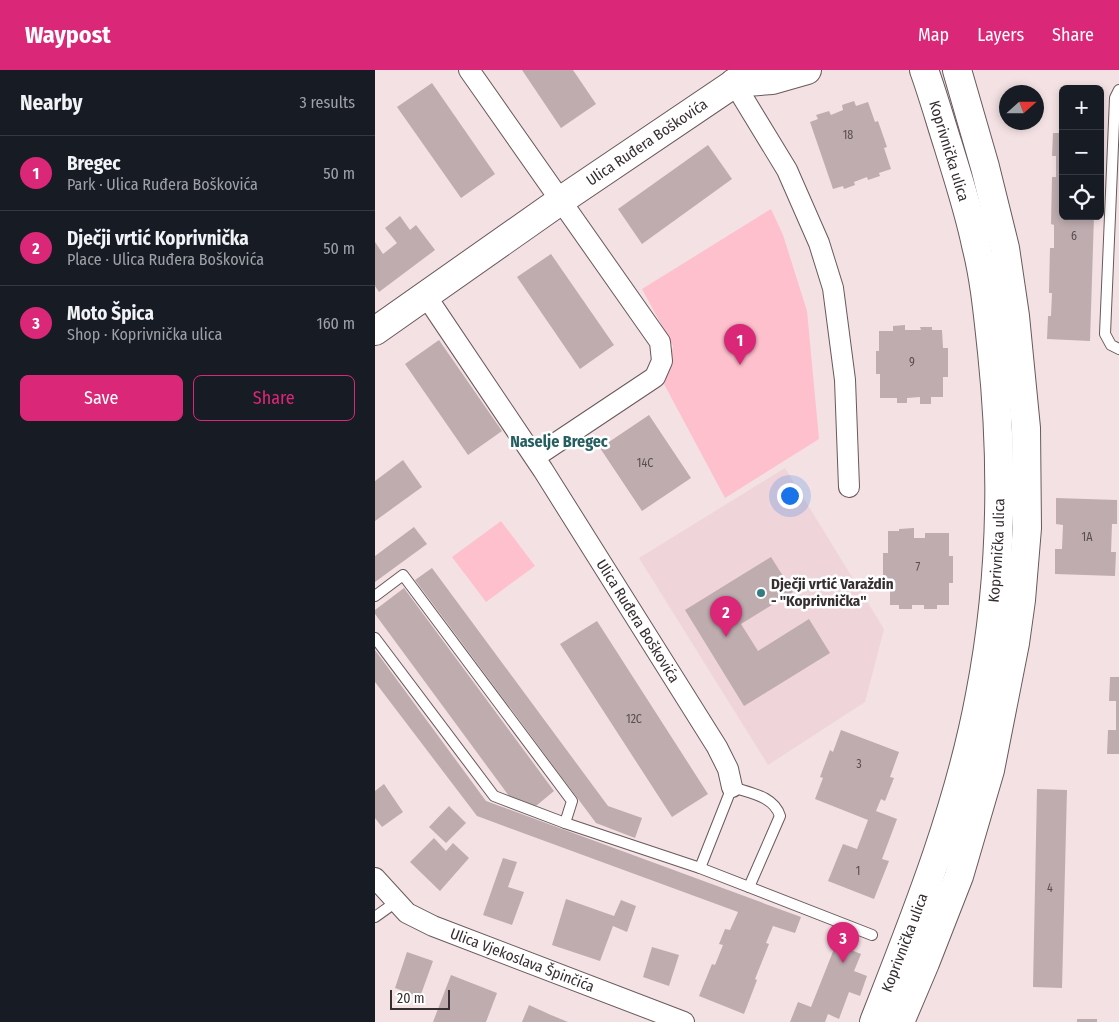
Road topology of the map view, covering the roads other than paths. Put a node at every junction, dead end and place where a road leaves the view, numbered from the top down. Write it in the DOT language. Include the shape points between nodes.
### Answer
graph roads {
  1 [pos="469,70"];
  2 [pos="807,70"];
  3 [pos="924,70"];
  4 [pos="957,70"];
  5 [pos="738,74"];
  6 [pos="1119,90"];
  7 [pos="560,201"];
  8 [pos="426,296"];
  9 [pos="375,332"];
  10 [pos="1119,348"];
  11 [pos="535,457"];
  12 [pos="849,487"];
  13 [pos="375,596"];
  14 [pos="375,638"];
  15 [pos="733,787"];
  16 [pos="565,823"];
  17 [pos="700,868"];
  18 [pos="375,878"];
  19 [pos="749,887"];
  20 [pos="396,902"];
  21 [pos="375,917"];
  22 [pos="871,935"];
  23 [pos="909,1019"];
  24 [pos="680,1021"];
  25 [pos="874,1022"];
  1 -- 7 [label="street"];
  2 -- 5 [label="main road, Ulica Ruđera Boškovića" via="771,80"];
  3 -- 25 [label="main road, Koprivnička ulica" via="977,245 987,301 1000,462 999,541 995,597 980,695 955,796 934,867"];
  4 -- 23 [label="main road, Koprivnička ulica" via="1005,248 1027,428 1027,528 1015,643 990,770 959,876 925,963"];
  5 -- 7 [label="main road, Ulica Ruđera Boškovića"];
  5 -- 12 [label="street" via="787,170 819,243 833,288 845,380"];
  6 -- 10 [label="lane" via="1115,98 1105,334 1111,345"];
  7 -- 8 [label="main road, Ulica Ruđera Boškovića"];
  7 -- 11 [label="street" via="660,342 662,361 655,377"];
  8 -- 9 [label="main road, Ulica Ruđera Boškovića"];
  8 -- 11 [label="street, Ulica Ruđera Boškovića"];
  11 -- 15 [label="street, Ulica Ruđera Boškovića" via="717,747"];
  13 -- 16 [label="lane" via="403,575 572,801"];
  14 -- 16 [label="lane" via="494,796"];
  15 -- 17 [label="lane"];
  15 -- 19 [label="lane" via="769,800 780,816"];
  16 -- 17 [label="lane"];
  17 -- 19 [label="lane"];
  18 -- 20 [label="street, Ulica Vjekoslava Špinčića"];
  19 -- 22 [label="lane"];
  20 -- 21 [label="lane"];
  20 -- 24 [label="street, Ulica Vjekoslava Špinčića" via="407,913 433,926"];
}
